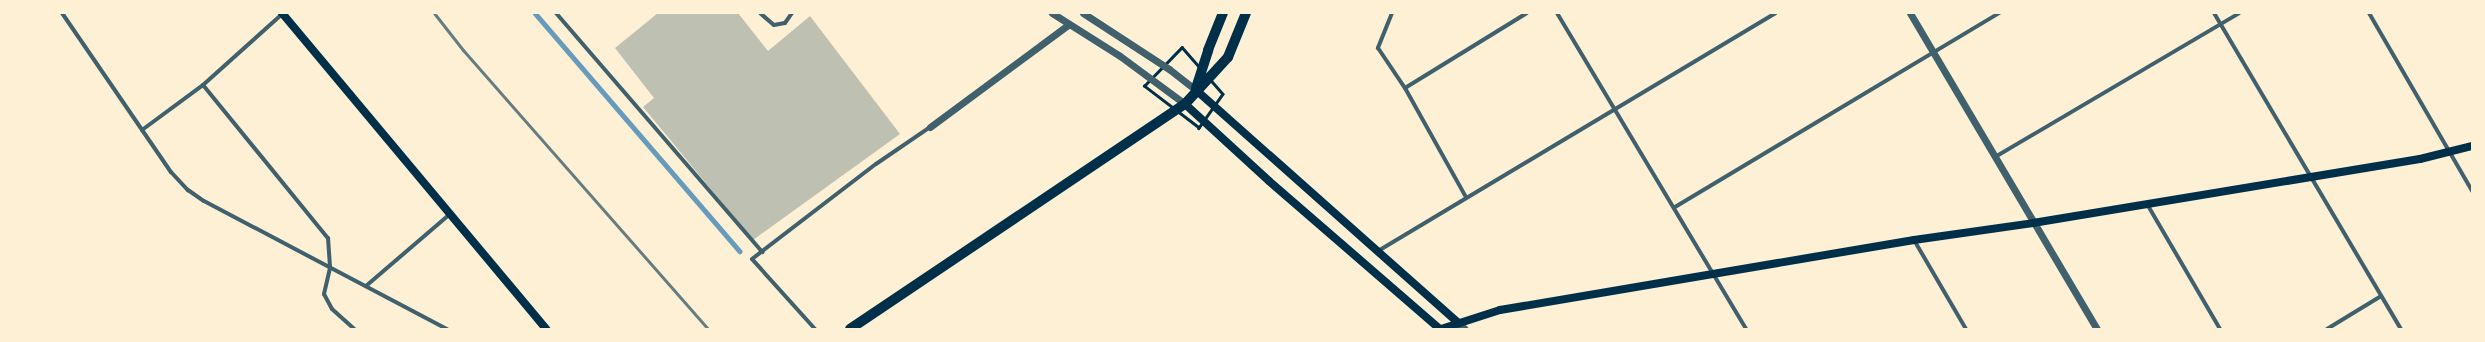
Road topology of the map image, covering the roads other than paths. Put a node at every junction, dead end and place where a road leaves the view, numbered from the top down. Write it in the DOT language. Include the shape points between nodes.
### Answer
graph roads {
  1 [pos="62,13"];
  2 [pos="556,13"];
  3 [pos="760,13"];
  4 [pos="792,13"];
  5 [pos="1052,13"];
  6 [pos="1083,13"];
  7 [pos="1223,13"];
  8 [pos="1246,13"];
  9 [pos="1392,13"];
  10 [pos="1527,13"];
  11 [pos="1557,13"];
  12 [pos="1775,13"];
  13 [pos="1910,13"];
  14 [pos="1999,13"];
  15 [pos="2214,13"];
  16 [pos="2239,13"];
  17 [pos="2369,13"];
  18 [pos="282,14"];
  19 [pos="1069,24"];
  20 [pos="2221,24"];
  21 [pos="1933,52"];
  22 [pos="203,85"];
  23 [pos="1405,88"];
  24 [pos="1196,90"];
  25 [pos="1185,104"];
  26 [pos="1614,109"];
  27 [pos="930,128"];
  28 [pos="142,130"];
  29 [pos="2472,146"];
  30 [pos="2449,152"];
  31 [pos="1995,157"];
  32 [pos="2312,177"];
  33 [pos="2472,191"];
  34 [pos="1466,197"];
  35 [pos="2147,204"];
  36 [pos="1675,207"];
  37 [pos="451,214"];
  38 [pos="2033,222"];
  39 [pos="1914,240"];
  40 [pos="762,252"];
  41 [pos="1377,252"];
  42 [pos="330,268"];
  43 [pos="1713,275"];
  44 [pos="366,286"];
  45 [pos="2381,296"];
  46 [pos="1458,323"];
  47 [pos="354,329"];
  48 [pos="447,329"];
  49 [pos="546,329"];
  50 [pos="815,329"];
  51 [pos="850,329"];
  52 [pos="1441,329"];
  53 [pos="1465,329"];
  54 [pos="1746,329"];
  55 [pos="1966,329"];
  56 [pos="2097,329"];
  57 [pos="2220,329"];
  58 [pos="2327,329"];
  59 [pos="2401,329"];
  1 -- 28 [label="street"];
  2 -- 40 [label="street"];
  3 -- 4 [label="street" via="774,25 785,23"];
  5 -- 19 [label="street"];
  6 -- 24 [label="street" via="1169,69"];
  7 -- 24 [label="main road"];
  8 -- 24 [label="main road" via="1228,57"];
  9 -- 23 [label="street" via="1378,48"];
  10 -- 23 [label="street"];
  11 -- 26 [label="street"];
  12 -- 26 [label="street"];
  13 -- 21 [label="street"];
  14 -- 21 [label="street"];
  15 -- 20 [label="street"];
  16 -- 20 [label="street"];
  17 -- 30 [label="street"];
  18 -- 22 [label="street"];
  18 -- 37 [label="main road"];
  19 -- 25 [label="street" via="1120,56"];
  19 -- 27 [label="street"];
  20 -- 31 [label="street"];
  20 -- 32 [label="street"];
  21 -- 31 [label="street"];
  21 -- 36 [label="street"];
  22 -- 28 [label="street"];
  22 -- 42 [label="street" via="328,238"];
  23 -- 34 [label="street"];
  24 -- 25 [label="main road"];
  24 -- 41 [label="main road"];
  25 -- 51 [label="main road"];
  25 -- 52 [label="main road" via="1269,181"];
  26 -- 34 [label="street"];
  26 -- 36 [label="street"];
  27 -- 40 [label="street" via="876,164"];
  28 -- 42 [label="street" via="171,172 188,190"];
  29 -- 30 [label="main road"];
  30 -- 32 [label="main road"];
  30 -- 33 [label="street"];
  31 -- 38 [label="street"];
  32 -- 35 [label="main road"];
  32 -- 45 [label="street"];
  34 -- 41 [label="street"];
  35 -- 38 [label="main road"];
  35 -- 57 [label="street"];
  36 -- 43 [label="street"];
  37 -- 44 [label="street"];
  37 -- 49 [label="main road"];
  38 -- 39 [label="main road"];
  38 -- 56 [label="street"];
  39 -- 43 [label="main road"];
  39 -- 55 [label="street"];
  40 -- 50 [label="street" via="752,259"];
  41 -- 46 [label="main road"];
  42 -- 44 [label="street"];
  42 -- 47 [label="street" via="324,294 332,308"];
  43 -- 46 [label="main road" via="1500,310"];
  43 -- 54 [label="street"];
  44 -- 48 [label="street"];
  45 -- 58 [label="street"];
  45 -- 59 [label="street"];
  46 -- 52 [label="main road"];
  46 -- 53 [label="street"];
}
